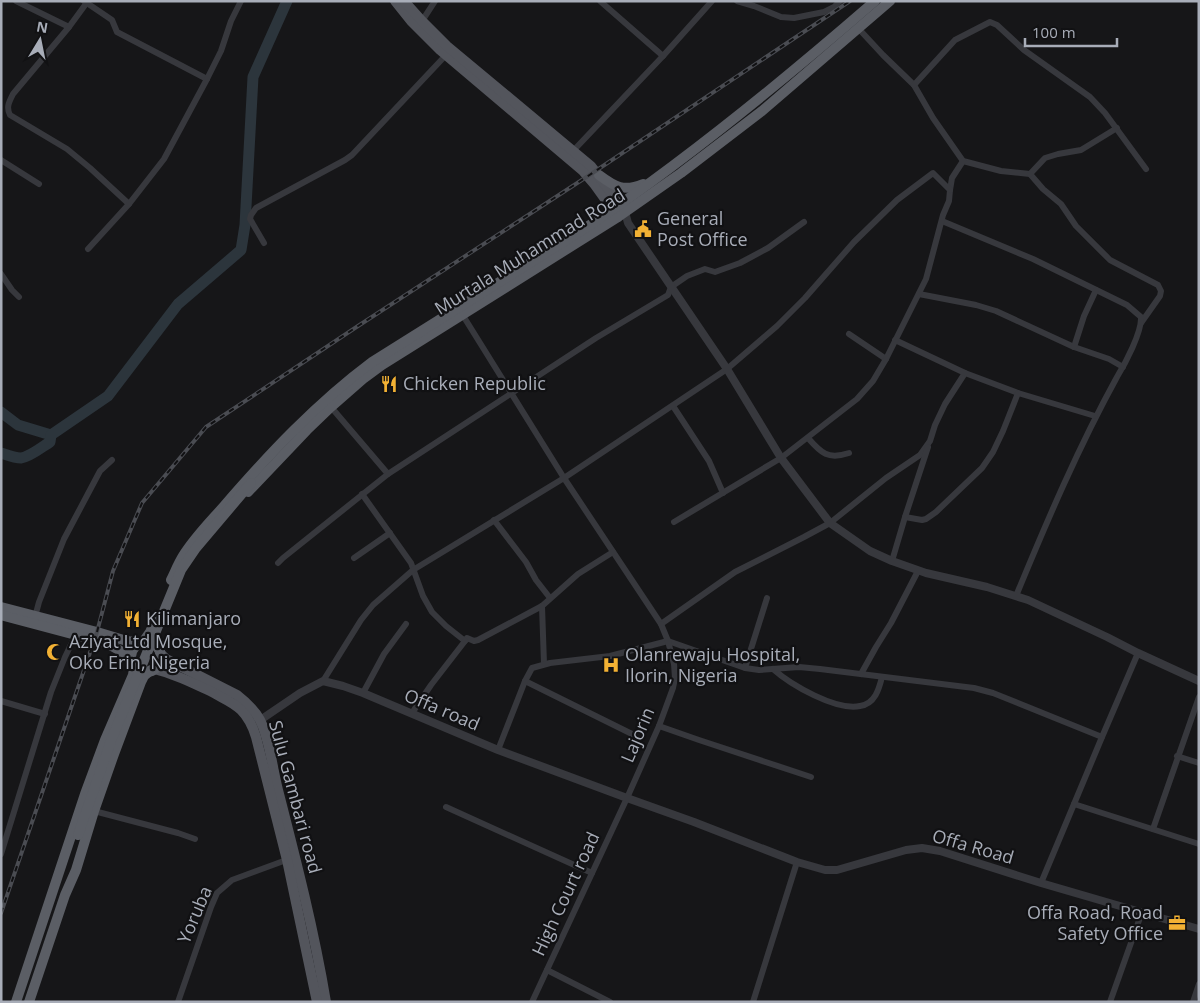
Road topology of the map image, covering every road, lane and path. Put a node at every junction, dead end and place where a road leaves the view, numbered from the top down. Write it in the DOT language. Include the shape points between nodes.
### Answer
graph roads {
  1 [pos="16,1"];
  2 [pos="241,1"];
  3 [pos="395,1"];
  4 [pos="404,1"];
  5 [pos="435,1"];
  6 [pos="600,1"];
  7 [pos="712,1"];
  8 [pos="737,1"];
  9 [pos="840,1"];
  10 [pos="876,1"];
  11 [pos="890,1"];
  12 [pos="86,2"];
  13 [pos="422,22"];
  14 [pos="69,27"];
  15 [pos="858,28"];
  16 [pos="446,55"];
  17 [pos="663,56"];
  18 [pos="207,79"];
  19 [pos="914,85"];
  20 [pos="1117,128"];
  21 [pos="574,151"];
  22 [pos="1,160"];
  23 [pos="963,160"];
  24 [pos="1146,169"];
  25 [pos="1030,174"];
  26 [pos="599,175"];
  27 [pos="656,178"];
  28 [pos="39,184"];
  29 [pos="950,190"];
  30 [pos="129,204"];
  31 [pos="619,211"];
  32 [pos="942,221"];
  33 [pos="804,222"];
  34 [pos="264,243"];
  35 [pos="88,249"];
  36 [pos="1,274"];
  37 [pos="671,287"];
  38 [pos="1096,290"];
  39 [pos="919,294"];
  40 [pos="19,297"];
  41 [pos="462,314"];
  42 [pos="1141,323"];
  43 [pos="849,334"];
  44 [pos="895,340"];
  45 [pos="1074,347"];
  46 [pos="886,359"];
  47 [pos="1123,367"];
  48 [pos="727,369"];
  49 [pos="964,373"];
  50 [pos="1018,393"];
  51 [pos="512,394"];
  52 [pos="673,406"];
  53 [pos="331,407"];
  54 [pos="1095,416"];
  55 [pos="304,426"];
  56 [pos="808,438"];
  57 [pos="930,441"];
  58 [pos="849,453"];
  59 [pos="781,458"];
  60 [pos="112,460"];
  61 [pos="388,474"];
  62 [pos="564,478"];
  63 [pos="723,493"];
  64 [pos="362,494"];
  65 [pos="905,517"];
  66 [pos="494,520"];
  67 [pos="674,522"];
  68 [pos="830,522"];
  69 [pos="390,533"];
  70 [pos="613,552"];
  71 [pos="354,558"];
  72 [pos="892,562"];
  73 [pos="278,563"];
  74 [pos="413,570"];
  75 [pos="918,570"];
  76 [pos="1016,596"];
  77 [pos="550,598"];
  78 [pos="767,598"];
  79 [pos="542,606"];
  80 [pos="1,607"];
  81 [pos="1,615"];
  82 [pos="35,617"];
  83 [pos="406,624"];
  84 [pos="661,624"];
  85 [pos="76,634"];
  86 [pos="465,641"];
  87 [pos="668,641"];
  88 [pos="142,643"];
  89 [pos="158,650"];
  90 [pos="1138,653"];
  91 [pos="132,662"];
  92 [pos="544,664"];
  93 [pos="745,668"];
  94 [pos="153,669"];
  95 [pos="773,669"];
  96 [pos="861,674"];
  97 [pos="882,677"];
  98 [pos="525,680"];
  99 [pos="323,681"];
  100 [pos="1199,681"];
  101 [pos="363,693"];
  102 [pos="1199,697"];
  103 [pos="1,701"];
  104 [pos="412,713"];
  105 [pos="46,714"];
  106 [pos="256,723"];
  107 [pos="659,726"];
  108 [pos="632,734"];
  109 [pos="1102,737"];
  110 [pos="498,750"];
  111 [pos="1177,756"];
  112 [pos="1199,763"];
  113 [pos="811,777"];
  114 [pos="627,798"];
  115 [pos="1074,804"];
  116 [pos="446,807"];
  117 [pos="94,811"];
  118 [pos="1152,829"];
  119 [pos="79,835"];
  120 [pos="195,839"];
  121 [pos="1199,844"];
  122 [pos="1,854"];
  123 [pos="291,858"];
  124 [pos="797,862"];
  125 [pos="592,873"];
  126 [pos="1041,883"];
  127 [pos="54,891"];
  128 [pos="65,895"];
  129 [pos="1142,912"];
  130 [pos="1199,929"];
  131 [pos="547,970"];
  132 [pos="1199,984"];
  133 [pos="16,1002"];
  134 [pos="29,1002"];
  135 [pos="178,1002"];
  136 [pos="318,1002"];
  137 [pos="326,1002"];
  138 [pos="532,1002"];
  139 [pos="610,1002"];
  140 [pos="753,1002"];
  141 [pos="1110,1002"];
  142 [pos="1193,1002"];
  1 -- 14 [label="street"];
  2 -- 18 [label="street"];
  3 -- 16 [label="main road"];
  4 -- 13 [label="main road"];
  5 -- 13 [label="street"];
  6 -- 17 [label="street"];
  7 -- 17 [label="street"];
  8 -- 9 [label="street" via="781,17 794,18 824,12"];
  10 -- 27 [label="highway, Murtala Muhammad Road" via="752,105"];
  11 -- 15 [label="highway, Murtala Muhammad Road"];
  12 -- 14 [label="street"];
  12 -- 18 [label="street" via="112,20 118,32"];
  13 -- 21 [label="main road"];
  14 -- 30 [label="street" via="13,94 8,110 10,115 67,149"];
  15 -- 19 [label="street"];
  15 -- 31 [label="highway, Murtala Muhammad Road" via="762,111 681,173"];
  16 -- 31 [label="main road" via="583,171"];
  16 -- 34 [label="street" via="352,155 256,208 250,219"];
  17 -- 21 [label="street"];
  18 -- 30 [label="street" via="164,159"];
  19 -- 20 [label="street" via="955,40 990,22 1090,97"];
  19 -- 23 [label="street"];
  20 -- 24 [label="street"];
  20 -- 25 [label="street" via="1082,150 1045,158"];
  21 -- 26 [label="main road"];
  22 -- 28 [label="street"];
  23 -- 25 [label="street" via="1000,171"];
  23 -- 29 [label="street" via="952,178"];
  25 -- 42 [label="street" via="1110,260 1158,285 1160,296"];
  26 -- 27 [label="highway" via="612,185 623,188 636,187"];
  26 -- 31 [label="main road"];
  27 -- 31 [label="highway, Murtala Muhammad Road"];
  29 -- 32 [label="street"];
  29 -- 48 [label="street" via="934,173 897,200 777,326"];
  30 -- 35 [label="street"];
  31 -- 37 [label="street"];
  31 -- 41 [label="highway, Murtala Muhammad Road"];
  31 -- 55 [label="highway, Murtala Muhammad Road" via="578,233 372,362 341,387"];
  32 -- 38 [label="street" via="1033,259"];
  32 -- 39 [label="street"];
  33 -- 37 [label="street" via="740,263 715,272 706,269"];
  36 -- 40 [label="street"];
  37 -- 48 [label="street"];
  37 -- 51 [label="street" via="668,295"];
  38 -- 42 [label="street" via="1127,305 1141,317"];
  38 -- 45 [label="street"];
  39 -- 44 [label="street"];
  39 -- 45 [label="street" via="996,311"];
  41 -- 51 [label="street, Lajorin"];
  41 -- 53 [label="highway, Murtala Muhammad Road" via="382,365"];
  42 -- 47 [label="street"];
  43 -- 46 [label="street"];
  44 -- 46 [label="street"];
  44 -- 49 [label="street"];
  45 -- 47 [label="street"];
  46 -- 56 [label="street" via="857,399"];
  47 -- 54 [label="street"];
  48 -- 52 [label="street"];
  48 -- 59 [label="street"];
  49 -- 50 [label="street"];
  49 -- 57 [label="street" via="945,404"];
  50 -- 54 [label="street"];
  50 -- 65 [label="street" via="993,452 982,468 926,519"];
  51 -- 61 [label="street"];
  51 -- 62 [label="street, Lajorin"];
  52 -- 62 [label="street"];
  52 -- 63 [label="street" via="709,461"];
  53 -- 55 [label="highway, Murtala Muhammad Road"];
  53 -- 61 [label="street"];
  54 -- 76 [label="street"];
  55 -- 88 [label="highway, Murtala Muhammad Road" via="256,469 184,555"];
  55 -- 89 [label="highway, Murtala Muhammad Road" via="188,562 158,633"];
  55 -- 119 [label="highway, bridge" via="191,560 115,739"];
  56 -- 58 [label="street" via="824,454 839,456"];
  56 -- 59 [label="street"];
  57 -- 65 [label="street"];
  57 -- 68 [label="street" via="920,455"];
  59 -- 63 [label="street"];
  59 -- 68 [label="street"];
  60 -- 82 [label="street" via="100,471 64,540"];
  61 -- 64 [label="street"];
  62 -- 66 [label="street"];
  62 -- 70 [label="street, Lajorin"];
  63 -- 67 [label="street"];
  64 -- 69 [label="street"];
  64 -- 73 [label="street"];
  65 -- 72 [label="street"];
  66 -- 74 [label="street"];
  66 -- 77 [label="street"];
  68 -- 72 [label="street" via="870,551"];
  68 -- 84 [label="street" via="734,572"];
  69 -- 71 [label="street"];
  69 -- 74 [label="street"];
  70 -- 77 [label="street" via="584,570"];
  70 -- 84 [label="street, Lajorin"];
  72 -- 75 [label="street"];
  74 -- 86 [label="street" via="432,612"];
  74 -- 99 [label="street" via="373,605"];
  75 -- 76 [label="street"];
  75 -- 96 [label="street"];
  76 -- 90 [label="street"];
  77 -- 79 [label="street"];
  78 -- 93 [label="street"];
  79 -- 86 [label="street" via="478,640 467,638"];
  79 -- 92 [label="street"];
  80 -- 82 [label="highway"];
  81 -- 85 [label="highway"];
  82 -- 88 [label="highway"];
  83 -- 101 [label="street" via="384,654"];
  84 -- 87 [label="street, Lajorin"];
  85 -- 91 [label="highway" via="118,648"];
  85 -- 105 [label="street"];
  86 -- 104 [label="street"];
  87 -- 92 [label="street" via="610,656"];
  87 -- 93 [label="street"];
  87 -- 107 [label="street, Lajorin" via="675,678"];
  88 -- 89 [label="highway" via="150,643"];
  88 -- 91 [label="highway" via="132,650"];
  89 -- 94 [label="highway" via="159,663"];
  89 -- 106 [label="main road, Sulu Gambari road" via="166,659 237,695 256,714"];
  90 -- 100 [label="street"];
  90 -- 109 [label="street"];
  91 -- 94 [label="highway" via="141,671"];
  91 -- 127 [label="highway" via="133,675 85,794"];
  92 -- 98 [label="street" via="532,668"];
  93 -- 95 [label="street"];
  94 -- 106 [label="main road" via="185,679 227,700"];
  94 -- 117 [label="highway" via="141,682"];
  95 -- 96 [label="street" via="813,668"];
  95 -- 97 [label="street" via="798,687 829,701 852,706 861,706 874,698"];
  96 -- 97 [label="street"];
  97 -- 109 [label="street" via="993,693"];
  98 -- 108 [label="street"];
  98 -- 110 [label="street"];
  99 -- 101 [label="street, Offa road"];
  99 -- 106 [label="street"];
  101 -- 104 [label="street, Offa road"];
  102 -- 111 [label="street"];
  103 -- 105 [label="street"];
  104 -- 110 [label="street, Offa road"];
  105 -- 122 [label="street"];
  106 -- 123 [label="main road, Sulu Gambari road" via="264,731"];
  107 -- 113 [label="street"];
  107 -- 114 [label="street, Lajorin"];
  109 -- 115 [label="street"];
  110 -- 114 [label="street, Offa road"];
  111 -- 112 [label="street"];
  111 -- 118 [label="street"];
  114 -- 124 [label="street, Offa Road"];
  114 -- 125 [label="street, High Court road"];
  115 -- 118 [label="street"];
  115 -- 126 [label="street"];
  116 -- 125 [label="street"];
  117 -- 120 [label="street"];
  117 -- 128 [label="highway"];
  118 -- 121 [label="street"];
  119 -- 127 [label="highway"];
  119 -- 128 [label="highway"];
  123 -- 135 [label="street, Yoruba" via="232,880 217,893"];
  123 -- 136 [label="main road"];
  123 -- 137 [label="main road, Sulu Gambari road"];
  124 -- 126 [label="street, Offa Road" via="837,870 922,848"];
  124 -- 140 [label="street"];
  125 -- 131 [label="street, High Court road"];
  126 -- 129 [label="street, Offa Road"];
  127 -- 133 [label="highway"];
  128 -- 134 [label="highway"];
  129 -- 130 [label="street, Offa Road"];
  129 -- 141 [label="street"];
  131 -- 138 [label="street, High Court road"];
  131 -- 139 [label="street"];
  132 -- 142 [label="street"];
}
